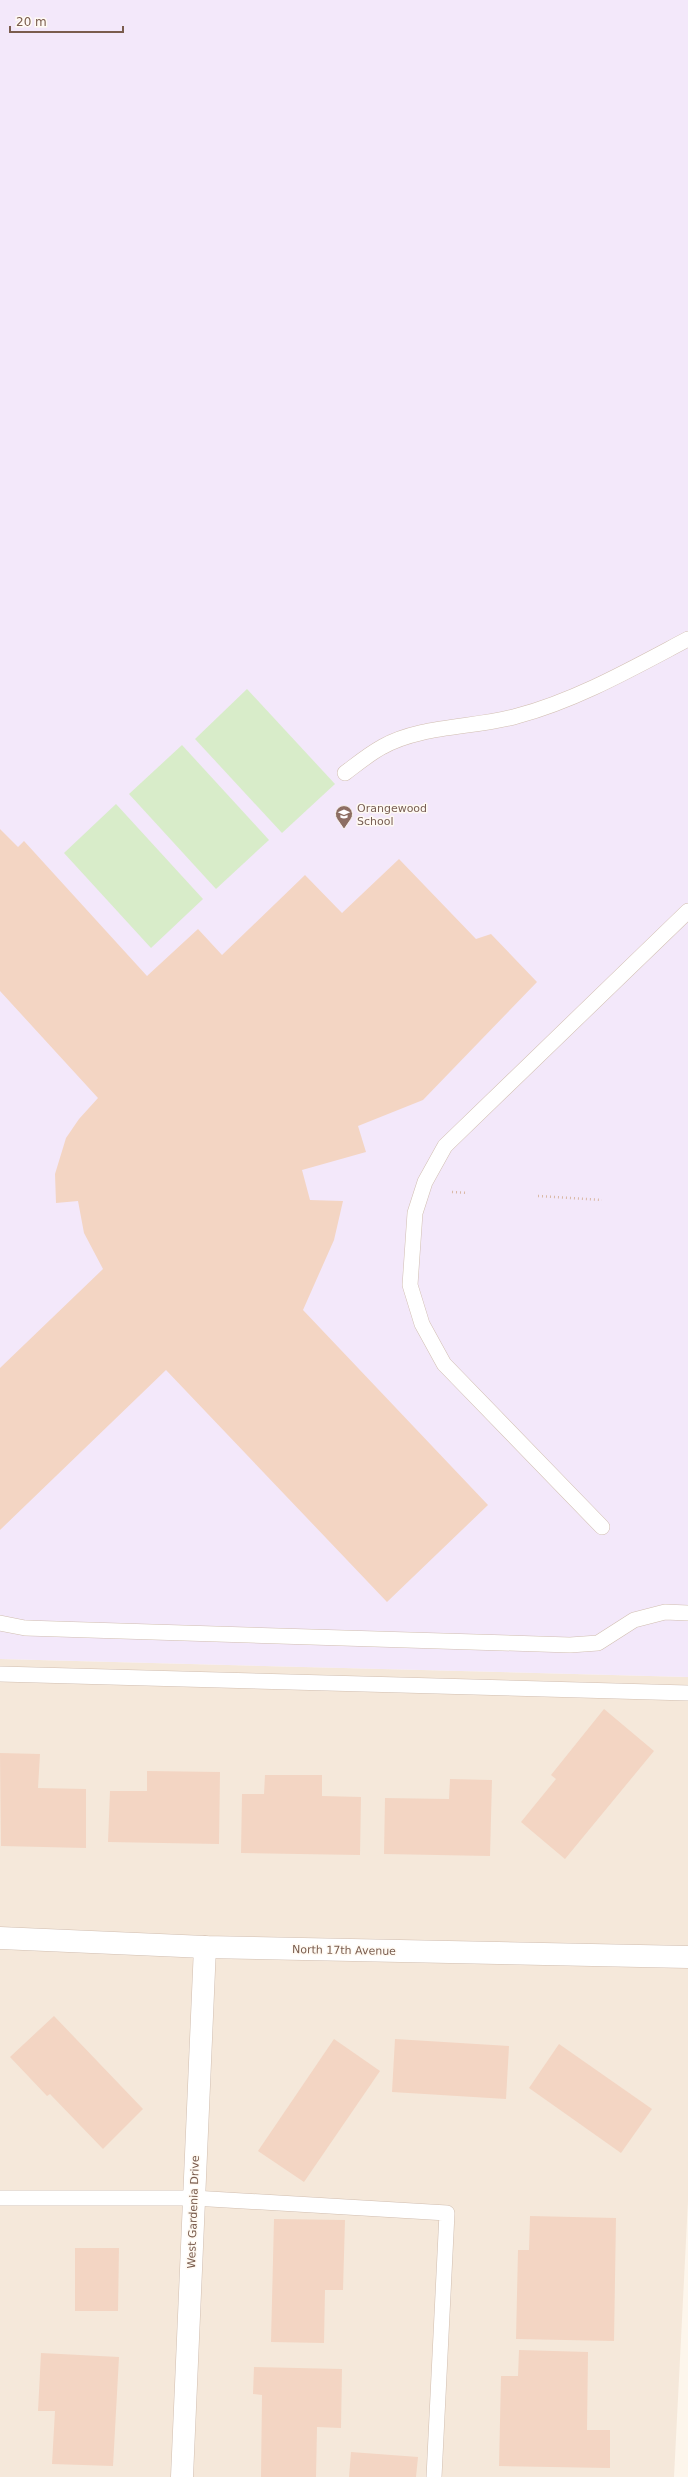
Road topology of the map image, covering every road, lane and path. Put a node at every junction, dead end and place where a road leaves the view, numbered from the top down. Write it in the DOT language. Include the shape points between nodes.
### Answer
graph roads {
  1 [pos="688,640"];
  2 [pos="345,773"];
  3 [pos="688,911"];
  4 [pos="445,1192"];
  5 [pos="468,1193"];
  6 [pos="538,1196"];
  7 [pos="602,1200"];
  8 [pos="602,1527"];
  9 [pos="688,1613"];
  10 [pos="0,1623"];
  11 [pos="0,1674"];
  12 [pos="688,1693"];
  13 [pos="0,1938"];
  14 [pos="205,1947"];
  15 [pos="688,1957"];
  16 [pos="0,2198"];
  17 [pos="193,2198"];
  18 [pos="182,2477"];
  19 [pos="434,2477"];
  1 -- 2 [label="lane" via="549,706 516,717 423,732 383,746"];
  3 -- 8 [label="lane" via="445,1146 425,1182 415,1213 410,1284 422,1324 444,1364"];
  4 -- 5 [label="path"];
  6 -- 7 [label="path"];
  9 -- 10 [label="lane" via="665,1612 634,1620 598,1643 570,1646 25,1628"];
  11 -- 12 [label="lane"];
  13 -- 14 [label="street, North 17th Avenue"];
  14 -- 15 [label="street, North 17th Avenue"];
  14 -- 17 [label="street, West Gardenia Drive"];
  16 -- 17 [label="lane"];
  17 -- 18 [label="street, West Gardenia Drive"];
  17 -- 19 [label="lane" via="447,2213"];
}
